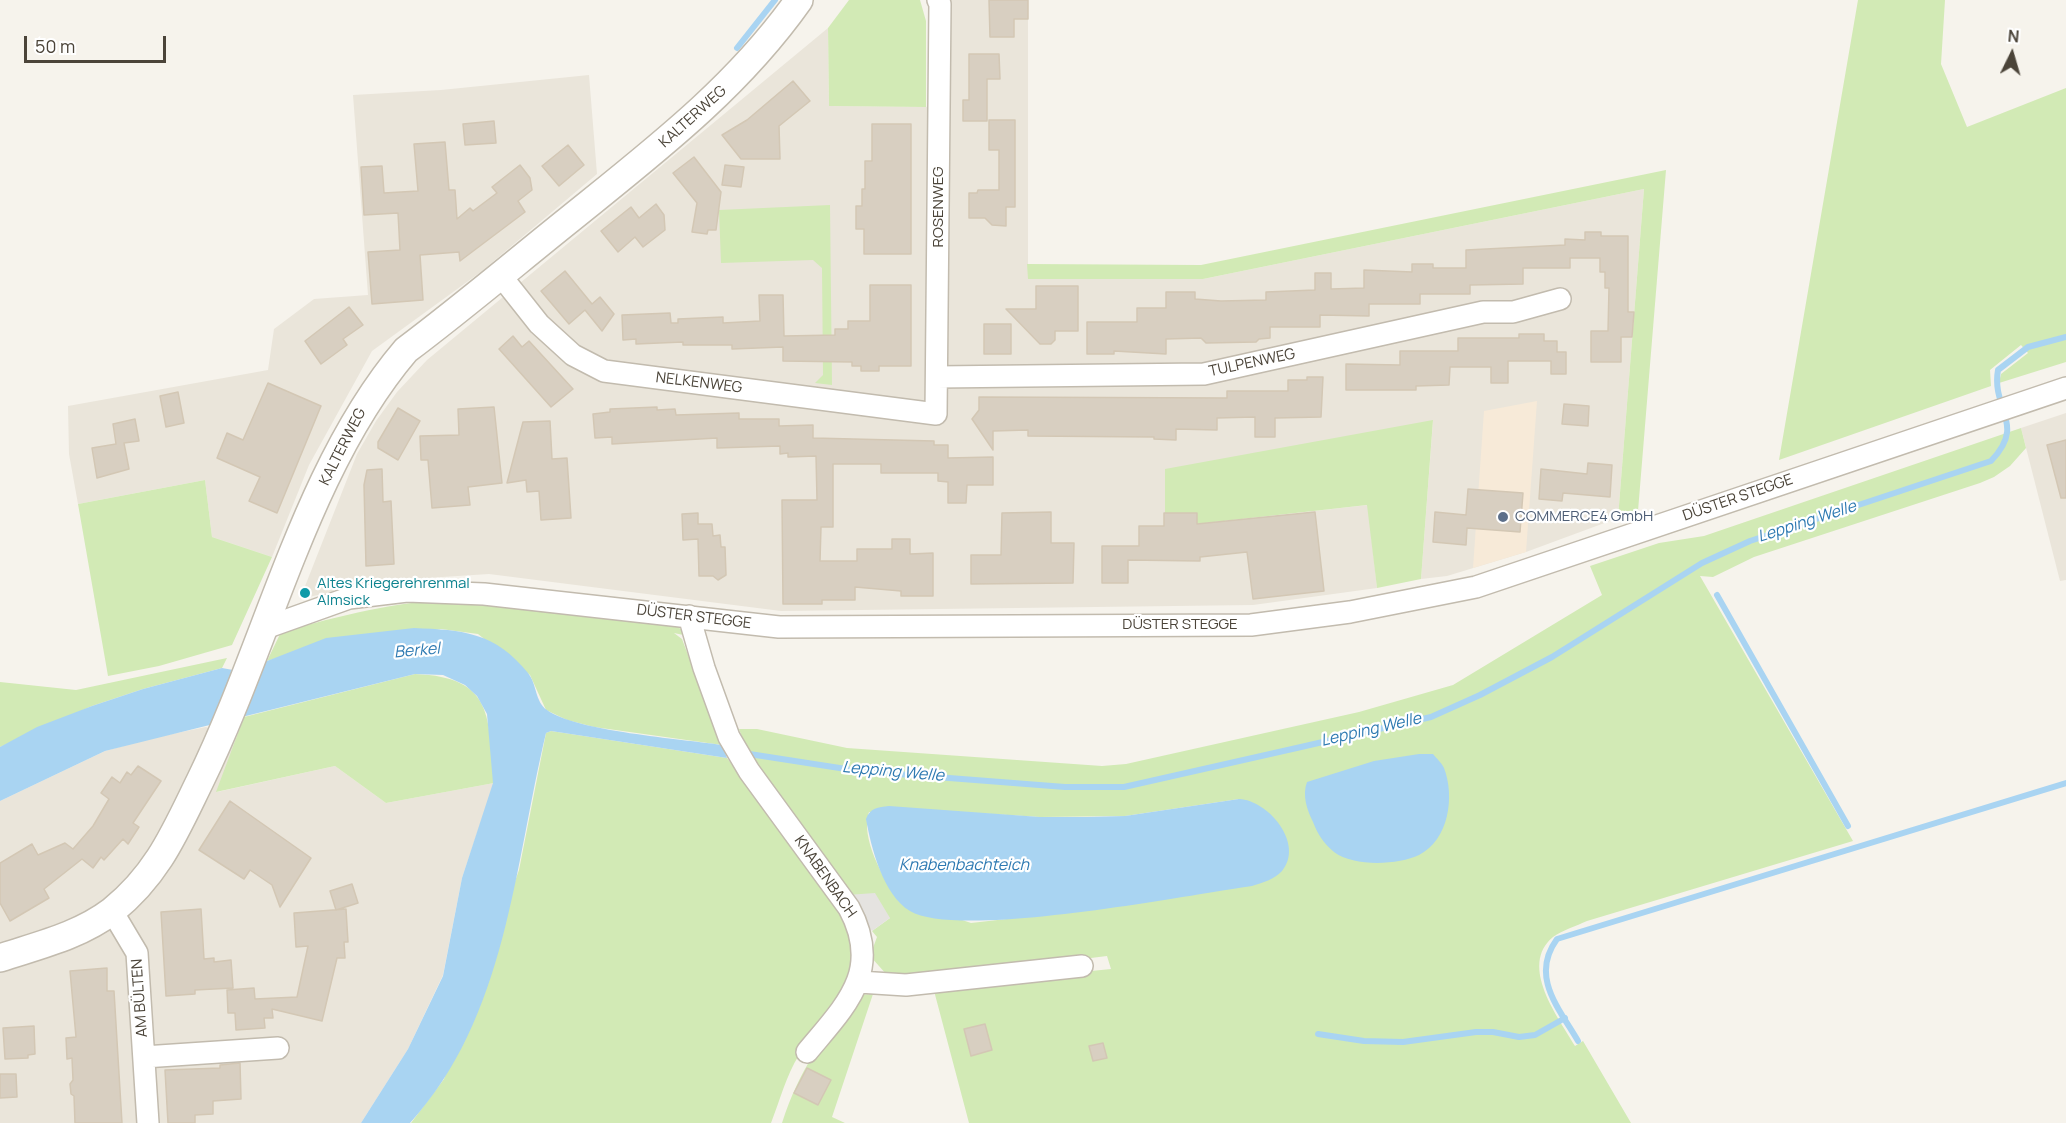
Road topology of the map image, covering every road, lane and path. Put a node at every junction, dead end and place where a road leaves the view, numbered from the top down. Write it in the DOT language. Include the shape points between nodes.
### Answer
graph roads {
  1 [pos="799,0"];
  2 [pos="938,0"];
  3 [pos="501,276"];
  4 [pos="1560,299"];
  5 [pos="937,377"];
  6 [pos="2066,388"];
  7 [pos="936,414"];
  8 [pos="689,616"];
  9 [pos="265,628"];
  10 [pos="112,911"];
  11 [pos="0,958"];
  12 [pos="1082,966"];
  13 [pos="859,982"];
  14 [pos="278,1048"];
  15 [pos="807,1052"];
  16 [pos="144,1057"];
  17 [pos="148,1123"];
  1 -- 3 [label="street, KALTERWEG" via="742,72 706,107"];
  2 -- 5 [label="street, ROSENWEG"];
  3 -- 7 [label="street, NELKENWEG" via="539,324 573,356 604,371"];
  3 -- 9 [label="street, KALTERWEG" via="406,350 374,391 332,468"];
  4 -- 5 [label="street, TULPENWEG" via="1513,312 1483,312 1204,374"];
  5 -- 7 [label="street, ROSENWEG"];
  6 -- 8 [label="street, DÜSTER STEGGE" via="1476,587 1350,612 1251,625 779,627"];
  8 -- 9 [label="street, DÜSTER STEGGE" via="475,593 407,591 349,597"];
  8 -- 13 [label="street, KNABENBACH" via="729,737 861,930 863,962"];
  9 -- 10 [label="street, KALTERWEG" via="223,735 162,859"];
  10 -- 11 [label="street, KALTERWEG" via="83,931"];
  10 -- 16 [label="street, AM BÜLTEN" via="137,952"];
  12 -- 13 [label="street" via="906,985"];
  13 -- 15 [label="street"];
  14 -- 16 [label="street, AM BÜLTEN"];
  16 -- 17 [label="street, AM BÜLTEN"];
}
